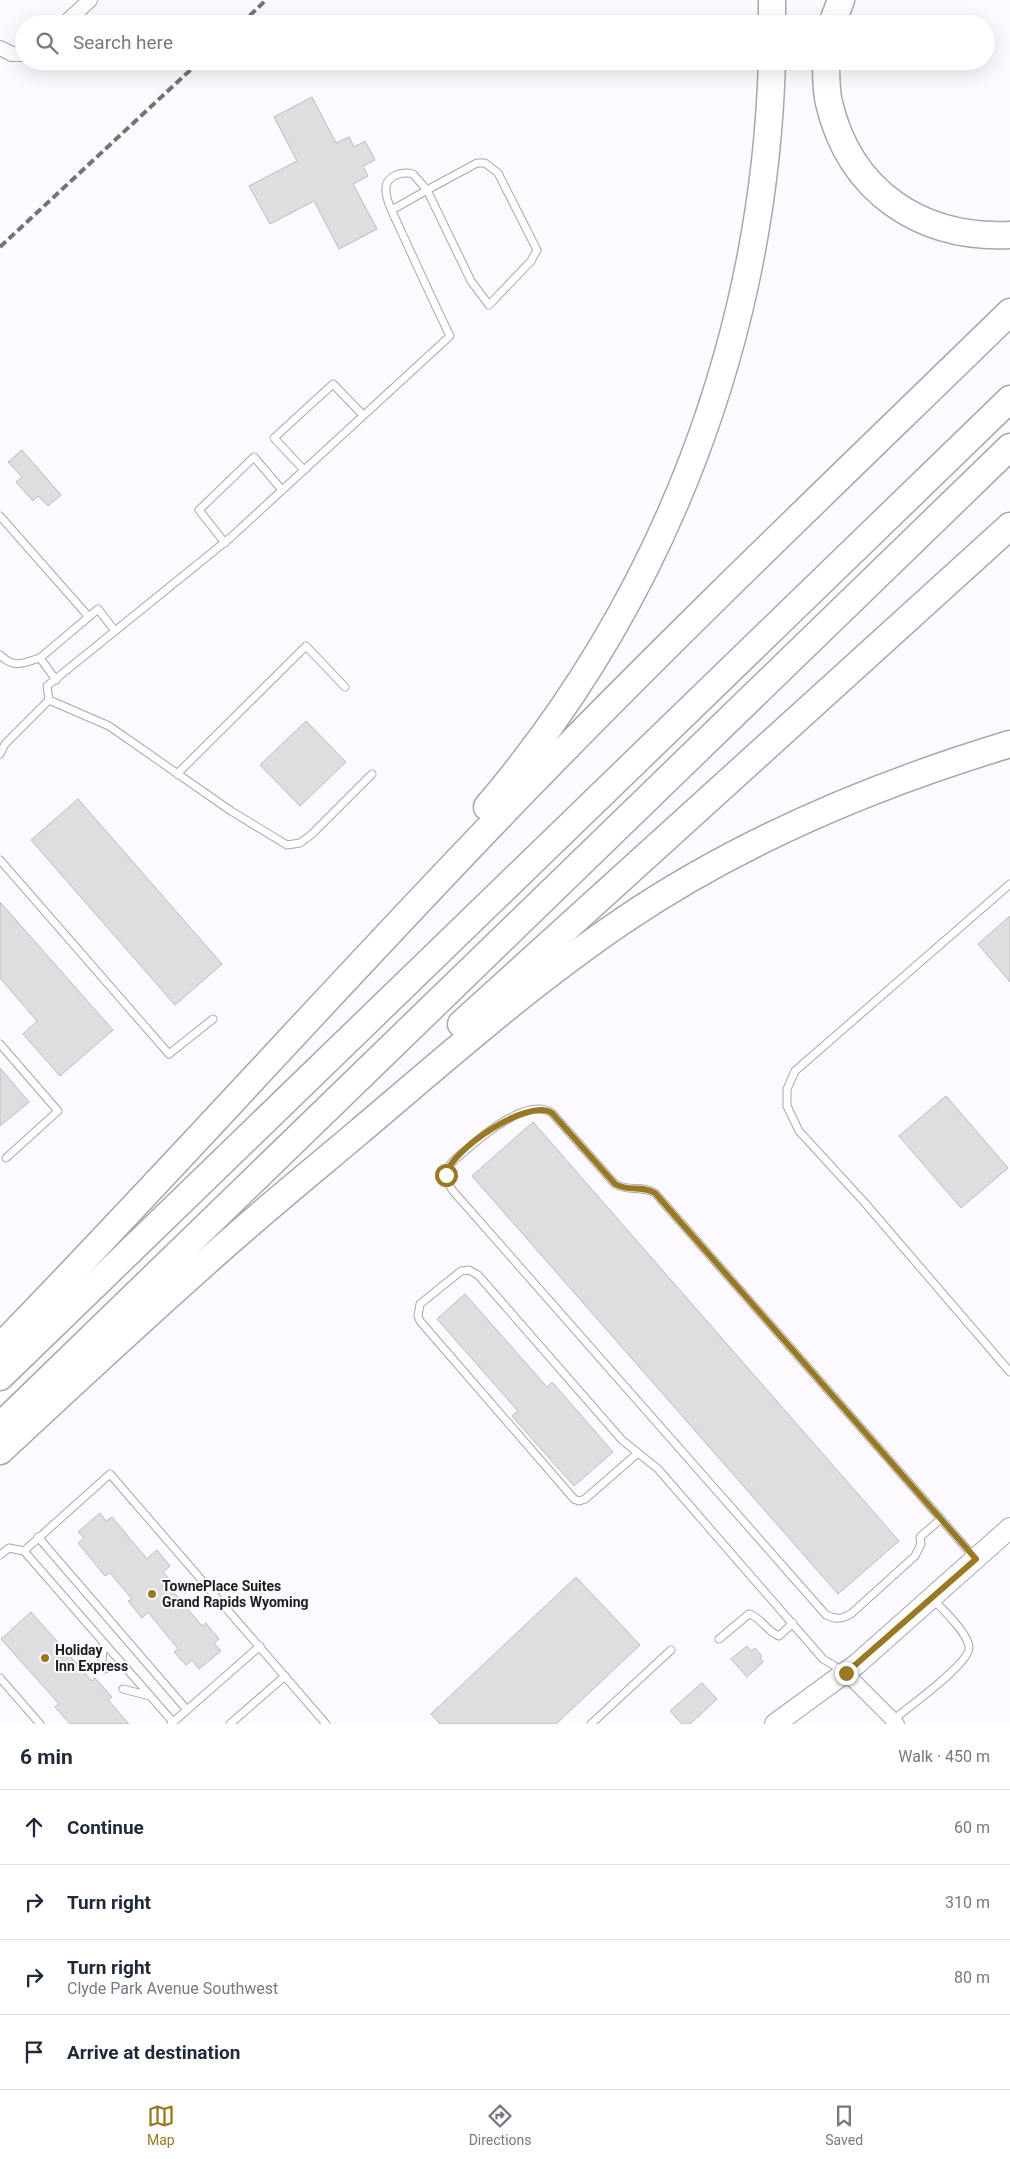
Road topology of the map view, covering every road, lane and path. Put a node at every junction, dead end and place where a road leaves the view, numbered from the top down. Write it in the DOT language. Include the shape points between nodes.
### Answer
graph roads {
  1 [pos="90,0"];
  2 [pos="772,0"];
  3 [pos="841,0"];
  4 [pos="74,15"];
  5 [pos="772,15"];
  6 [pos="835,15"];
  7 [pos="772,70"];
  8 [pos="827,70"];
  9 [pos="427,190"];
  10 [pos="392,210"];
  11 [pos="1010,235"];
  12 [pos="1010,312"];
  13 [pos="1010,398"];
  14 [pos="363,415"];
  15 [pos="1010,447"];
  16 [pos="304,470"];
  17 [pos="282,490"];
  18 [pos="0,516"];
  19 [pos="1010,526"];
  20 [pos="225,543"];
  21 [pos="89,617"];
  22 [pos="115,632"];
  23 [pos="0,655"];
  24 [pos="40,658"];
  25 [pos="56,680"];
  26 [pos="345,687"];
  27 [pos="49,700"];
  28 [pos="1010,744"];
  29 [pos="0,754"];
  30 [pos="177,774"];
  31 [pos="372,774"];
  32 [pos="0,860"];
  33 [pos="1010,884"];
  34 [pos="329,996"];
  35 [pos="213,1019"];
  36 [pos="0,1044"];
  37 [pos="6,1158"];
  38 [pos="248,1225"];
  39 [pos="0,1347"];
  40 [pos="1010,1372"];
  41 [pos="0,1377"];
  42 [pos="0,1426"];
  43 [pos="0,1451"];
  44 [pos="638,1452"];
  45 [pos="941,1519"];
  46 [pos="1010,1528"];
  47 [pos="38,1537"];
  48 [pos="24,1551"];
  49 [pos="0,1555"];
  50 [pos="976,1559"];
  51 [pos="932,1598"];
  52 [pos="793,1623"];
  53 [pos="719,1639"];
  54 [pos="104,1643"];
  55 [pos="260,1646"];
  56 [pos="671,1650"];
  57 [pos="105,1669"];
  58 [pos="846,1673"];
  59 [pos="285,1676"];
  60 [pos="0,1678"];
  61 [pos="123,1689"];
  62 [pos="150,1696"];
  63 [pos="187,1710"];
  64 [pos="895,1722"];
  65 [pos="172,1723"];
  66 [pos="40,1724"];
  67 [pos="230,1724"];
  68 [pos="326,1724"];
  69 [pos="591,1724"];
  70 [pos="775,1724"];
  1 -- 4 [label="street"];
  2 -- 5 [label="highway"];
  3 -- 6 [label="highway"];
  7 -- 34 [label="highway" via="763,179 751,258 715,399 668,522 612,631 537,745"];
  8 -- 11 [label="highway" via="829,102 841,139 859,170 883,195 899,208 940,228 970,235"];
  9 -- 9 [label="lane" via="477,163 485,163 498,173 537,250 531,261 488,305 471,281"];
  9 -- 10 [label="lane"];
  9 -- 10 [label="lane" via="413,174 400,172 387,184"];
  10 -- 14 [label="lane" via="450,336"];
  12 -- 34 [label="highway" via="582,732"];
  13 -- 41 [label="highway"];
  14 -- 16 [label="lane"];
  14 -- 16 [label="lane" via="333,384 274,438"];
  15 -- 42 [label="highway"];
  16 -- 17 [label="lane"];
  17 -- 20 [label="lane"];
  17 -- 20 [label="lane" via="254,457 199,510"];
  18 -- 21 [label="lane"];
  19 -- 38 [label="highway" via="480,1006"];
  20 -- 22 [label="lane"];
  21 -- 22 [label="lane" via="98,609"];
  21 -- 24 [label="lane"];
  22 -- 25 [label="lane"];
  23 -- 24 [label="lane" via="8,663 16,665"];
  24 -- 25 [label="lane"];
  25 -- 27 [label="lane" via="47,686"];
  26 -- 30 [label="lane" via="306,646"];
  27 -- 29 [label="lane" via="5,744"];
  27 -- 30 [label="lane" via="109,726"];
  28 -- 38 [label="highway" via="962,758 839,804 730,857 626,919 561,965 469,1038"];
  30 -- 31 [label="lane" via="287,844 300,843 312,834"];
  32 -- 35 [label="lane" via="169,1054"];
  33 -- 40 [label="lane" via="795,1071 787,1089 787,1106 799,1131"];
  34 -- 39 [label="highway"];
  36 -- 37 [label="lane" via="58,1111"];
  38 -- 43 [label="highway"];
  44 -- 44 [label="lane" via="616,1432 478,1275 469,1270 461,1271 420,1304 420,1321 574,1499 585,1499"];
  44 -- 52 [label="lane" via="658,1469"];
  45 -- 45 [label="lane" via="920,1537 915,1556 852,1613 842,1618 826,1615 454,1192 446,1178 449,1166 489,1131 517,1115 545,1109 552,1113 615,1184 625,1189 645,1188 655,1193"];
  45 -- 50 [label="lane"];
  46 -- 50 [label="main road"];
  47 -- 48 [label="lane"];
  47 -- 55 [label="lane" via="110,1474"];
  47 -- 63 [label="lane"];
  48 -- 49 [label="lane" via="9,1548"];
  48 -- 54 [label="lane"];
  50 -- 51 [label="main road"];
  51 -- 58 [label="main road"];
  51 -- 64 [label="lane" via="965,1637 968,1654 958,1667"];
  52 -- 53 [label="lane" via="779,1636 748,1614"];
  52 -- 58 [label="lane" via="823,1659"];
  54 -- 57 [label="lane" via="102,1660"];
  54 -- 62 [label="lane"];
  55 -- 59 [label="lane"];
  55 -- 63 [label="lane"];
  56 -- 69 [label="lane"];
  58 -- 64 [label="street"];
  58 -- 70 [label="main road"];
  59 -- 67 [label="lane"];
  59 -- 68 [label="lane"];
  60 -- 66 [label="lane"];
  61 -- 62 [label="lane"];
  62 -- 65 [label="lane"];
  63 -- 65 [label="lane"];
}
